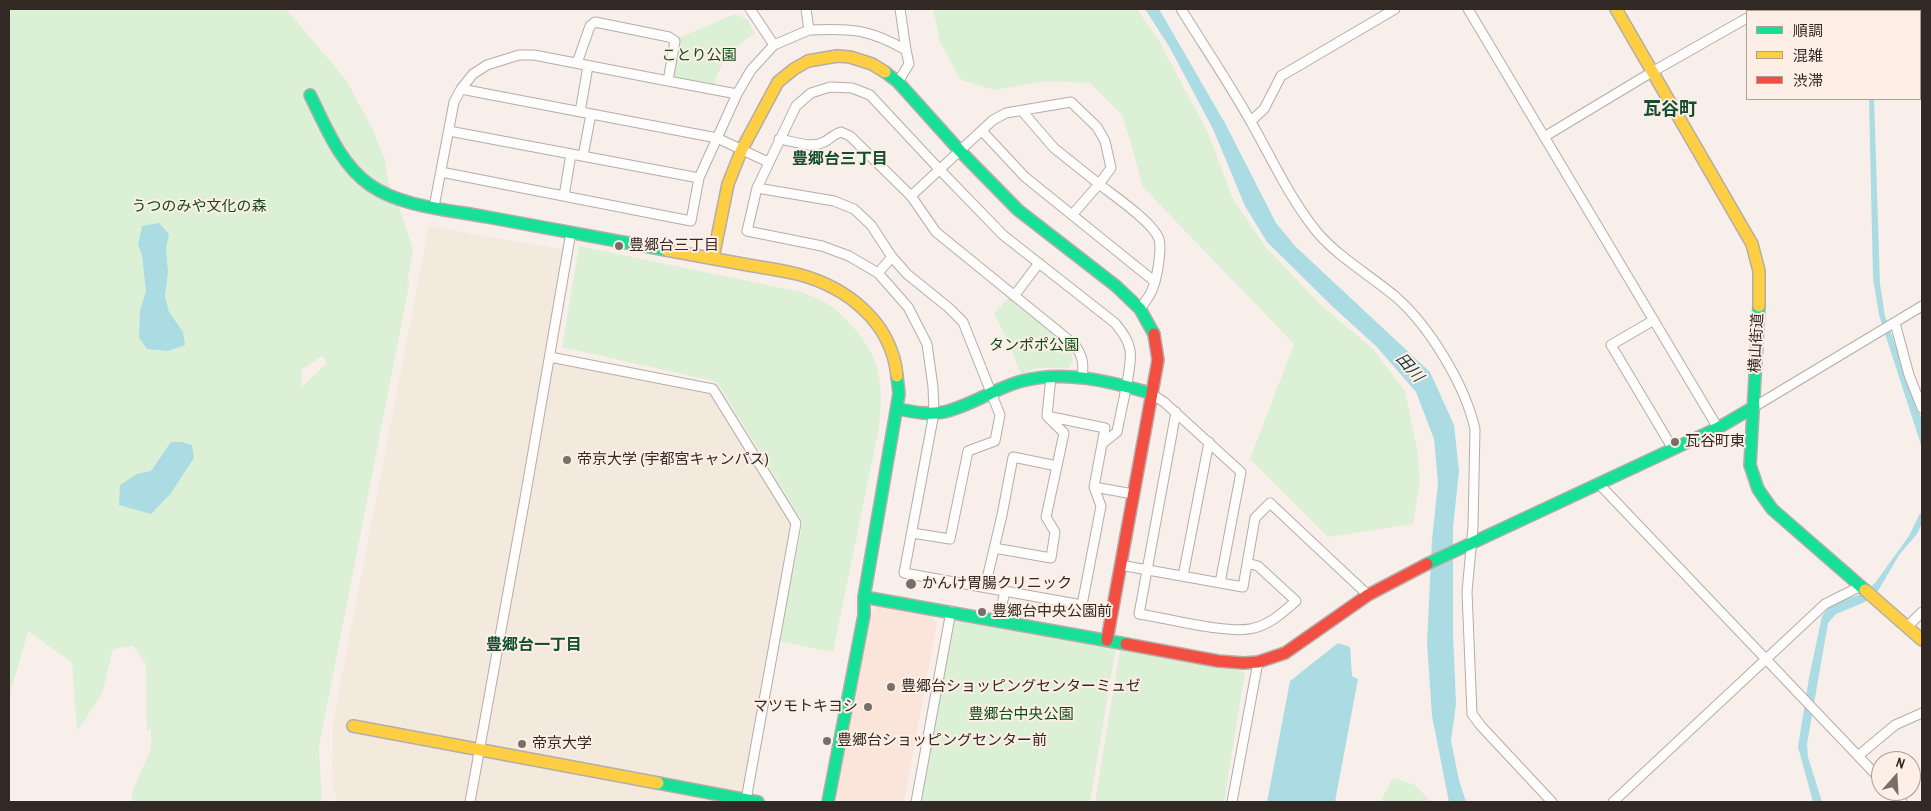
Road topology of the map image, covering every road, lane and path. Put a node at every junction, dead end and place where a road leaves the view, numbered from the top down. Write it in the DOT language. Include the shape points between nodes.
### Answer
graph roads {
  1 [pos="750,9"];
  2 [pos="806,9"];
  3 [pos="900,9"];
  4 [pos="1181,9"];
  5 [pos="1395,9"];
  6 [pos="1468,9"];
  7 [pos="1616,9"];
  8 [pos="1746,19"];
  9 [pos="809,30"];
  10 [pos="774,45"];
  11 [pos="906,50"];
  12 [pos="577,63"];
  13 [pos="588,66"];
  14 [pos="1652,72"];
  15 [pos="668,80"];
  16 [pos="898,82"];
  17 [pos="461,89"];
  18 [pos="737,94"];
  19 [pos="310,95"];
  20 [pos="1022,111"];
  21 [pos="580,112"];
  22 [pos="591,114"];
  23 [pos="1251,121"];
  24 [pos="449,131"];
  25 [pos="982,131"];
  26 [pos="1544,137"];
  27 [pos="717,138"];
  28 [pos="780,138"];
  29 [pos="742,149"];
  30 [pos="960,151"];
  31 [pos="571,154"];
  32 [pos="583,156"];
  33 [pos="768,162"];
  34 [pos="940,170"];
  35 [pos="442,172"];
  36 [pos="699,178"];
  37 [pos="1098,184"];
  38 [pos="757,188"];
  39 [pos="564,196"];
  40 [pos="911,196"];
  41 [pos="434,208"];
  42 [pos="1072,215"];
  43 [pos="571,232"];
  44 [pos="892,257"];
  45 [pos="713,258"];
  46 [pos="1040,263"];
  47 [pos="878,273"];
  48 [pos="1154,281"];
  49 [pos="1014,296"];
  50 [pos="1922,306"];
  51 [pos="1140,309"];
  52 [pos="1654,320"];
  53 [pos="1895,323"];
  54 [pos="550,357"];
  55 [pos="1051,376"];
  56 [pos="1082,378"];
  57 [pos="1125,387"];
  58 [pos="991,392"];
  59 [pos="1150,393"];
  60 [pos="1754,407"];
  61 [pos="1922,408"];
  62 [pos="898,409"];
  63 [pos="1176,412"];
  64 [pos="934,413"];
  65 [pos="1047,416"];
  66 [pos="1718,428"];
  67 [pos="1209,442"];
  68 [pos="1102,444"];
  69 [pos="1673,449"];
  70 [pos="1057,466"];
  71 [pos="1599,484"];
  72 [pos="1094,487"];
  73 [pos="1133,494"];
  74 [pos="912,533"];
  75 [pos="1470,544"];
  76 [pos="994,548"];
  77 [pos="1248,563"];
  78 [pos="1120,565"];
  79 [pos="1146,570"];
  80 [pos="1183,576"];
  81 [pos="1220,582"];
  82 [pos="1861,586"];
  83 [pos="985,588"];
  84 [pos="1004,592"];
  85 [pos="1368,595"];
  86 [pos="864,597"];
  87 [pos="951,612"];
  88 [pos="1922,612"];
  89 [pos="998,620"];
  90 [pos="1907,627"];
  91 [pos="1106,640"];
  92 [pos="1922,640"];
  93 [pos="1766,658"];
  94 [pos="1258,662"];
  95 [pos="1922,713"];
  96 [pos="353,726"];
  97 [pos="480,749"];
  98 [pos="1858,756"];
  99 [pos="1871,770"];
  100 [pos="752,801"];
  101 [pos="470,802"];
  102 [pos="821,802"];
  103 [pos="828,802"];
  104 [pos="916,802"];
  105 [pos="1232,802"];
  106 [pos="1552,802"];
  107 [pos="1613,802"];
  1 -- 10 [label="street"];
  2 -- 9 [label="street"];
  3 -- 11 [label="street"];
  4 -- 23 [label="street"];
  5 -- 23 [label="street" via="1281,76 1264,109"];
  6 -- 26 [label="street"];
  7 -- 14 [label="street, 横山街道"];
  8 -- 14 [label="street"];
  9 -- 10 [label="street"];
  9 -- 11 [label="street" via="860,31 884,37"];
  10 -- 18 [label="street" via="751,70"];
  11 -- 16 [label="street" via="910,64"];
  12 -- 13 [label="street"];
  12 -- 15 [label="street" via="590,26 595,22 669,37 675,41"];
  12 -- 17 [label="street" via="519,55 487,65 472,74"];
  13 -- 15 [label="street"];
  13 -- 21 [label="street"];
  14 -- 26 [label="street"];
  14 -- 60 [label="street, 横山街道" via="1757,256 1760,289"];
  15 -- 18 [label="street"];
  16 -- 29 [label="street" via="884,71 850,57 808,61 778,82"];
  16 -- 30 [label="street"];
  17 -- 21 [label="street"];
  17 -- 24 [label="street" via="454,102"];
  18 -- 27 [label="street"];
  19 -- 41 [label="street" via="342,156 362,180 386,194"];
  20 -- 25 [label="street" via="1006,113"];
  20 -- 37 [label="street" via="1054,148"];
  20 -- 37 [label="street" via="1071,102 1084,114 1105,141 1111,168"];
  21 -- 22 [label="street"];
  22 -- 27 [label="street"];
  22 -- 32 [label="street"];
  23 -- 75 [label="street" via="1283,180 1318,233 1397,299 1435,344 1450,369 1475,429"];
  24 -- 31 [label="street"];
  24 -- 35 [label="street"];
  25 -- 30 [label="street"];
  25 -- 42 [label="street" via="1025,177"];
  26 -- 52 [label="street"];
  27 -- 29 [label="street"];
  27 -- 36 [label="street"];
  28 -- 33 [label="street"];
  28 -- 34 [label="street" via="796,106 811,93 830,87 852,88 870,94"];
  28 -- 40 [label="street" via="813,145 841,132 850,136"];
  29 -- 33 [label="street"];
  29 -- 45 [label="street" via="728,184"];
  30 -- 34 [label="street"];
  30 -- 51 [label="street" via="1018,210 1116,286"];
  31 -- 32 [label="street"];
  31 -- 39 [label="street"];
  32 -- 36 [label="street"];
  33 -- 38 [label="street"];
  34 -- 40 [label="street"];
  34 -- 46 [label="street" via="1003,235"];
  35 -- 39 [label="street"];
  35 -- 41 [label="street"];
  36 -- 39 [label="street" via="691,221"];
  37 -- 42 [label="street"];
  37 -- 48 [label="street" via="1137,214 1159,239 1160,254"];
  38 -- 44 [label="street" via="834,201 854,209 871,224"];
  38 -- 47 [label="street" via="747,231 822,246 849,256"];
  40 -- 49 [label="street" via="936,232"];
  41 -- 43 [label="street"];
  42 -- 48 [label="street"];
  43 -- 45 [label="street"];
  43 -- 54 [label="street"];
  44 -- 47 [label="street"];
  44 -- 58 [label="street" via="963,322"];
  45 -- 62 [label="street" via="814,279 861,304 884,333 892,350 899,380"];
  46 -- 49 [label="street"];
  46 -- 57 [label="street" via="1114,323 1125,336 1130,352"];
  47 -- 64 [label="street" via="908,307 927,344"];
  48 -- 51 [label="street" via="1153,289"];
  49 -- 56 [label="street" via="1075,345 1082,354"];
  50 -- 53 [label="street"];
  51 -- 59 [label="street" via="1156,340 1158,360"];
  52 -- 66 [label="street"];
  52 -- 69 [label="street" via="1610,345"];
  53 -- 60 [label="street"];
  53 -- 61 [label="street"];
  54 -- 97 [label="street"];
  54 -- 100 [label="street" via="713,388 796,523"];
  55 -- 56 [label="street"];
  55 -- 58 [label="street" via="1020,381"];
  55 -- 65 [label="street"];
  56 -- 57 [label="street"];
  57 -- 59 [label="street"];
  57 -- 68 [label="street" via="1116,432"];
  58 -- 64 [label="street"];
  58 -- 74 [label="street" via="1000,415 995,441 968,452 950,539"];
  59 -- 63 [label="street"];
  59 -- 73 [label="street"];
  60 -- 66 [label="street"];
  60 -- 82 [label="street, 横山街道" via="1750,466 1755,486 1784,521"];
  62 -- 64 [label="street"];
  62 -- 86 [label="street"];
  63 -- 67 [label="street"];
  63 -- 79 [label="street"];
  64 -- 74 [label="street"];
  65 -- 68 [label="street" via="1104,428"];
  65 -- 70 [label="street" via="1064,433"];
  66 -- 69 [label="street"];
  67 -- 80 [label="street"];
  67 -- 81 [label="street" via="1241,472"];
  68 -- 72 [label="street"];
  69 -- 71 [label="street"];
  70 -- 76 [label="street" via="1013,457"];
  70 -- 76 [label="street" via="1046,517 1055,532 1052,558"];
  71 -- 75 [label="street"];
  71 -- 93 [label="street"];
  72 -- 73 [label="street"];
  72 -- 84 [label="street" via="1102,506 1082,605"];
  73 -- 78 [label="street"];
  74 -- 83 [label="street" via="904,573"];
  75 -- 85 [label="street"];
  75 -- 106 [label="street" via="1467,592 1472,714"];
  76 -- 83 [label="street"];
  77 -- 79 [label="street" via="1258,566 1296,602 1275,619 1255,628 1237,631 1139,614"];
  77 -- 81 [label="street" via="1243,587"];
  77 -- 85 [label="street" via="1255,518 1270,503"];
  78 -- 79 [label="street"];
  78 -- 91 [label="street"];
  79 -- 80 [label="street"];
  80 -- 81 [label="street"];
  82 -- 90 [label="street, 横山街道"];
  82 -- 93 [label="street" via="1825,604"];
  83 -- 84 [label="street"];
  84 -- 89 [label="street"];
  85 -- 94 [label="street" via="1295,647"];
  86 -- 87 [label="street"];
  86 -- 102 [label="street" via="858,613"];
  86 -- 103 [label="street" via="864,615"];
  87 -- 89 [label="street"];
  87 -- 104 [label="street"];
  88 -- 90 [label="street"];
  89 -- 91 [label="street"];
  90 -- 92 [label="street, 横山街道"];
  91 -- 94 [label="street" via="1218,661"];
  93 -- 98 [label="street"];
  93 -- 107 [label="street"];
  94 -- 105 [label="street"];
  95 -- 98 [label="street" via="1895,724"];
  96 -- 97 [label="street"];
  97 -- 100 [label="street"];
  97 -- 101 [label="street"];
  98 -- 99 [label="street"];
}
